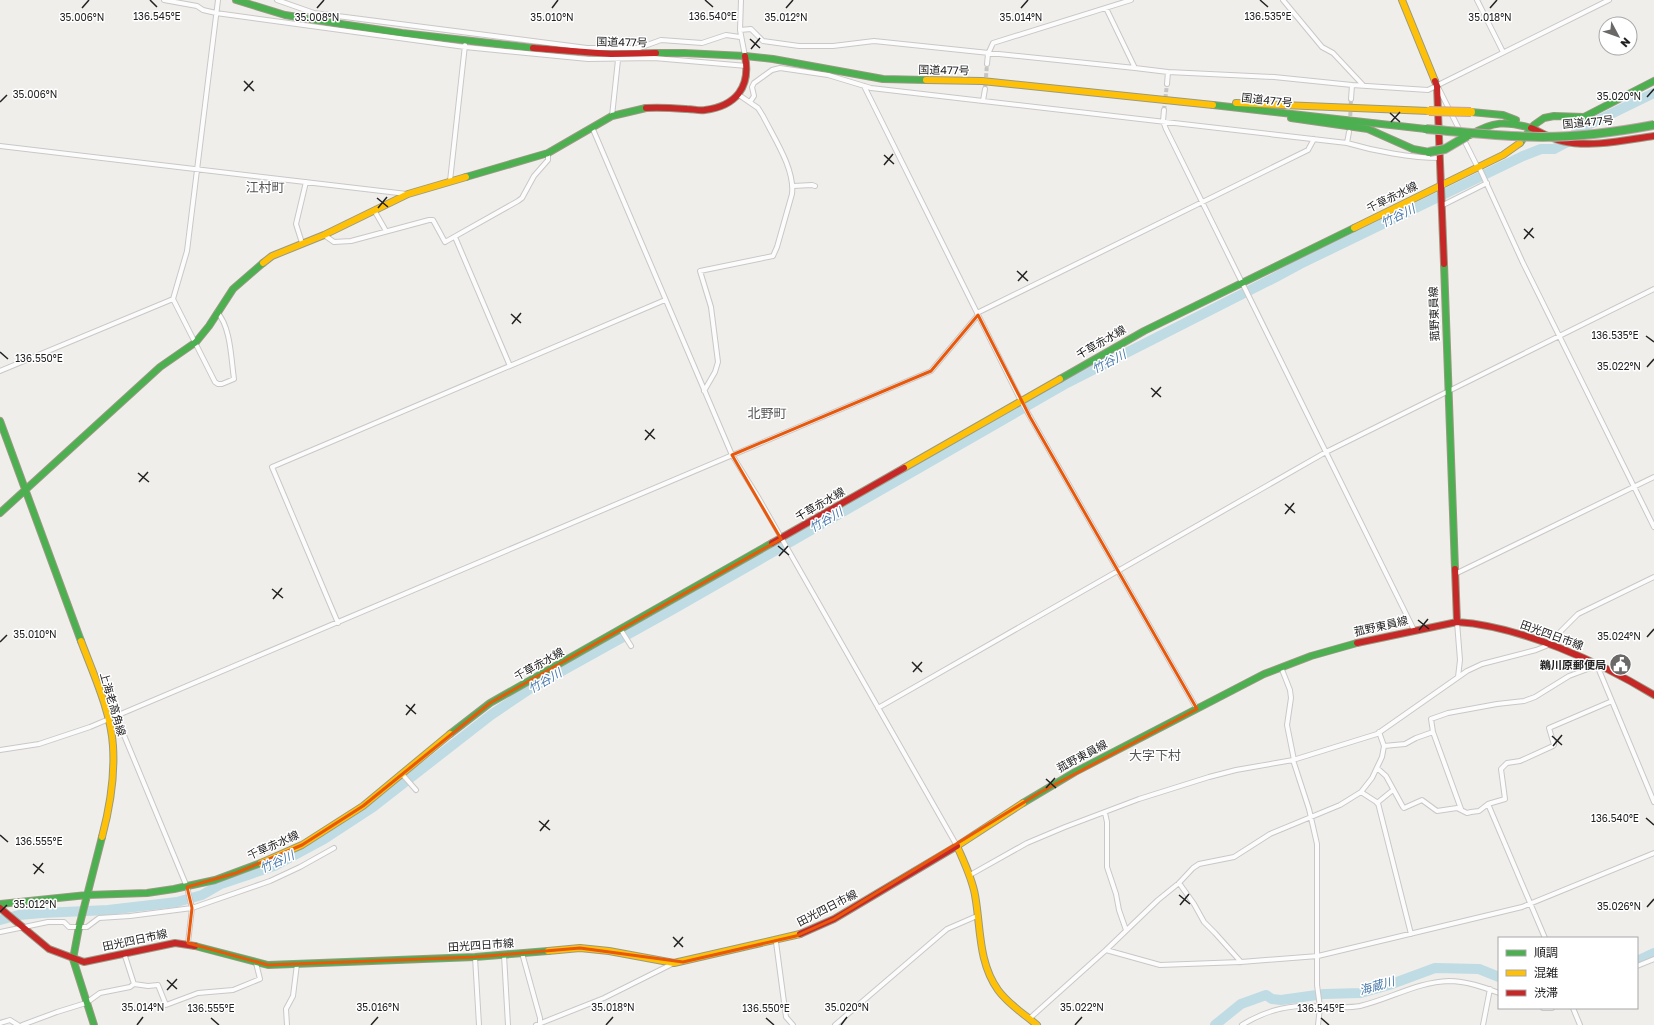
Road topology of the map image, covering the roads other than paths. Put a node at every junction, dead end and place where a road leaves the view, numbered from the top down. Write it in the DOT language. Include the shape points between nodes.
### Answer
graph roads {
  1 [pos="164,0"];
  2 [pos="218,0"];
  3 [pos="236,0"];
  4 [pos="278,0"];
  5 [pos="741,0"];
  6 [pos="1131,0"];
  7 [pos="1284,0"];
  8 [pos="1402,0"];
  9 [pos="1477,0"];
  10 [pos="1609,0"];
  11 [pos="1106,8"];
  12 [pos="216,12"];
  13 [pos="740,30"];
  14 [pos="740,37"];
  15 [pos="466,43"];
  16 [pos="1503,52"];
  17 [pos="988,54"];
  18 [pos="745,56"];
  19 [pos="618,60"];
  20 [pos="987,64"];
  21 [pos="747,66"];
  22 [pos="1135,68"];
  23 [pos="1168,72"];
  24 [pos="1654,80"];
  25 [pos="1167,84"];
  26 [pos="1352,85"];
  27 [pos="1363,85"];
  28 [pos="864,86"];
  29 [pos="1437,86"];
  30 [pos="985,89"];
  31 [pos="739,95"];
  32 [pos="1352,99"];
  33 [pos="750,102"];
  34 [pos="983,102"];
  35 [pos="1204,104"];
  36 [pos="1164,110"];
  37 [pos="612,116"];
  38 [pos="1163,121"];
  39 [pos="1654,125"];
  40 [pos="592,127"];
  41 [pos="1531,128"];
  42 [pos="1349,132"];
  43 [pos="1654,136"];
  44 [pos="1314,139"];
  45 [pos="1347,143"];
  46 [pos="0,146"];
  47 [pos="548,153"];
  48 [pos="1440,158"];
  49 [pos="197,169"];
  50 [pos="1479,169"];
  51 [pos="450,181"];
  52 [pos="306,182"];
  53 [pos="1487,183"];
  54 [pos="793,186"];
  55 [pos="815,186"];
  56 [pos="1441,188"];
  57 [pos="408,194"];
  58 [pos="1202,202"];
  59 [pos="1441,203"];
  60 [pos="374,210"];
  61 [pos="386,231"];
  62 [pos="324,235"];
  63 [pos="455,237"];
  64 [pos="302,243"];
  65 [pos="1242,282"];
  66 [pos="1654,289"];
  67 [pos="173,299"];
  68 [pos="665,300"];
  69 [pos="217,312"];
  70 [pos="978,314"];
  71 [pos="1559,336"];
  72 [pos="196,342"];
  73 [pos="510,366"];
  74 [pos="0,371"];
  75 [pos="704,391"];
  76 [pos="1448,392"];
  77 [pos="1021,401"];
  78 [pos="0,421"];
  79 [pos="1326,452"];
  80 [pos="732,455"];
  81 [pos="1654,477"];
  82 [pos="1634,487"];
  83 [pos="26,490"];
  84 [pos="0,513"];
  85 [pos="1654,527"];
  86 [pos="782,540"];
  87 [pos="1119,571"];
  88 [pos="1456,574"];
  89 [pos="1654,577"];
  90 [pos="338,622"];
  91 [pos="1458,622"];
  92 [pos="1414,630"];
  93 [pos="622,631"];
  94 [pos="630,645"];
  95 [pos="1548,645"];
  96 [pos="1598,664"];
  97 [pos="1281,666"];
  98 [pos="1458,677"];
  99 [pos="1654,695"];
  100 [pos="1612,701"];
  101 [pos="878,708"];
  102 [pos="1197,709"];
  103 [pos="112,718"];
  104 [pos="1379,732"];
  105 [pos="1433,732"];
  106 [pos="1384,746"];
  107 [pos="0,750"];
  108 [pos="1294,760"];
  109 [pos="1377,768"];
  110 [pos="402,774"];
  111 [pos="416,790"];
  112 [pos="1393,790"];
  113 [pos="1361,792"];
  114 [pos="1377,802"];
  115 [pos="1654,802"];
  116 [pos="1488,804"];
  117 [pos="1461,809"];
  118 [pos="1105,812"];
  119 [pos="1311,818"];
  120 [pos="957,846"];
  121 [pos="334,848"];
  122 [pos="1654,853"];
  123 [pos="970,875"];
  124 [pos="1179,883"];
  125 [pos="188,889"];
  126 [pos="86,898"];
  127 [pos="1530,904"];
  128 [pos="0,907"];
  129 [pos="192,908"];
  130 [pos="976,916"];
  131 [pos="19,925"];
  132 [pos="79,926"];
  133 [pos="1126,930"];
  134 [pos="0,932"];
  135 [pos="1410,934"];
  136 [pos="1544,937"];
  137 [pos="776,942"];
  138 [pos="188,943"];
  139 [pos="1106,950"];
  140 [pos="124,953"];
  141 [pos="522,953"];
  142 [pos="504,955"];
  143 [pos="1318,956"];
  144 [pos="475,957"];
  145 [pos="73,959"];
  146 [pos="1654,959"];
  147 [pos="1241,962"];
  148 [pos="256,963"];
  149 [pos="674,963"];
  150 [pos="297,964"];
  151 [pos="1638,966"];
  152 [pos="134,984"];
  153 [pos="1490,990"];
  154 [pos="1498,993"];
  155 [pos="86,1003"];
  156 [pos="1320,1007"];
  157 [pos="1574,1009"];
  158 [pos="1029,1019"];
  159 [pos="0,1023"];
  160 [pos="537,1024"];
  161 [pos="18,1025"];
  162 [pos="22,1025"];
  163 [pos="94,1025"];
  164 [pos="287,1025"];
  165 [pos="479,1025"];
  166 [pos="508,1025"];
  167 [pos="793,1025"];
  168 [pos="836,1025"];
  169 [pos="1037,1025"];
  170 [pos="1242,1025"];
  171 [pos="1318,1025"];
  172 [pos="1483,1025"];
  173 [pos="1580,1025"];
  1 -- 12 [label="street"];
  2 -- 12 [label="street"];
  3 -- 15 [label="main road, 国道477号" via="285,15"];
  4 -- 14 [label="street" via="314,13 586,48 639,48 661,40 702,43 726,35"];
  5 -- 13 [label="street"];
  6 -- 11 [label="street"];
  7 -- 27 [label="street" via="1322,47 1333,53"];
  8 -- 29 [label="main road, 菰野東員線"];
  9 -- 16 [label="street"];
  10 -- 16 [label="street"];
  11 -- 17 [label="street" via="994,43"];
  11 -- 22 [label="street"];
  12 -- 15 [label="street"];
  12 -- 49 [label="street"];
  13 -- 14 [label="street"];
  13 -- 17 [label="street" via="751,29 763,41 798,46 833,46 874,41"];
  14 -- 18 [label="street"];
  15 -- 18 [label="main road, 国道477号" via="611,54 684,53"];
  15 -- 19 [label="street" via="588,59"];
  15 -- 51 [label="street"];
  16 -- 29 [label="street"];
  17 -- 20 [label="street"];
  17 -- 22 [label="street"];
  18 -- 21 [label="main road"];
  18 -- 35 [label="main road, 国道477号" via="884,79 982,82"];
  19 -- 21 [label="street" via="654,58"];
  19 -- 37 [label="street"];
  21 -- 31 [label="main road" via="745,81"];
  22 -- 23 [label="street"];
  23 -- 25 [label="street"];
  23 -- 26 [label="street" via="1274,77"];
  24 -- 41 [label="main road, 千草赤水線" via="1584,117 1545,117"];
  26 -- 27 [label="street"];
  26 -- 32 [label="street"];
  27 -- 29 [label="street" via="1428,90"];
  28 -- 33 [label="street" via="828,75 780,68 772,70 754,83 754,96"];
  28 -- 34 [label="street"];
  28 -- 70 [label="street"];
  29 -- 48 [label="main road, 菰野東員線"];
  29 -- 50 [label="street"];
  30 -- 34 [label="street"];
  31 -- 33 [label="street"];
  31 -- 37 [label="main road" via="726,104 705,110 658,107"];
  33 -- 54 [label="street" via="763,116 791,174"];
  34 -- 38 [label="street"];
  35 -- 39 [label="main road, 国道477号, bridge" via="1426,129 1543,137 1591,134"];
  35 -- 41 [label="main road, bridge" via="1261,103 1471,112 1503,115"];
  35 -- 41 [label="main road, bridge" via="1367,129 1417,150 1429,152 1445,149 1479,128 1493,123 1509,122"];
  36 -- 38 [label="street"];
  37 -- 40 [label="main road"];
  38 -- 44 [label="street"];
  38 -- 58 [label="street"];
  40 -- 47 [label="main road"];
  40 -- 68 [label="street"];
  41 -- 43 [label="main road" via="1575,143 1599,143"];
  41 -- 50 [label="main road, 千草赤水線" via="1522,141 1511,150"];
  42 -- 45 [label="street"];
  44 -- 45 [label="street"];
  44 -- 58 [label="street" via="1308,150"];
  45 -- 48 [label="street"];
  46 -- 49 [label="street"];
  47 -- 51 [label="main road"];
  47 -- 63 [label="street" via="548,160 534,176 518,202"];
  48 -- 56 [label="main road, 菰野東員線"];
  49 -- 52 [label="street"];
  49 -- 67 [label="street" via="187,251"];
  50 -- 53 [label="street"];
  50 -- 56 [label="main road, 千草赤水線"];
  51 -- 57 [label="main road"];
  52 -- 57 [label="street"];
  52 -- 64 [label="street" via="296,224"];
  53 -- 59 [label="street"];
  53 -- 71 [label="street"];
  54 -- 55 [label="street"];
  54 -- 75 [label="street" via="773,256 700,271 711,307 718,362"];
  56 -- 59 [label="main road, 菰野東員線"];
  56 -- 65 [label="main road, 千草赤水線"];
  57 -- 60 [label="main road"];
  58 -- 65 [label="street"];
  58 -- 70 [label="street"];
  59 -- 76 [label="main road, 菰野東員線"];
  60 -- 61 [label="street"];
  60 -- 62 [label="main road"];
  61 -- 62 [label="street" via="351,241 334,242"];
  61 -- 63 [label="street" via="433,220 445,242"];
  62 -- 64 [label="main road"];
  63 -- 73 [label="street"];
  64 -- 69 [label="main road" via="272,256 254,269 233,289"];
  65 -- 77 [label="main road, 千草赤水線" via="1144,331"];
  65 -- 79 [label="street"];
  66 -- 71 [label="street"];
  67 -- 72 [label="street"];
  67 -- 74 [label="street"];
  68 -- 73 [label="street"];
  68 -- 75 [label="street"];
  69 -- 72 [label="main road"];
  69 -- 72 [label="street" via="225,324 229,339 234,379 222,384 215,382"];
  70 -- 77 [label="street"];
  70 -- 80 [label="street" via="931,371"];
  71 -- 76 [label="street"];
  71 -- 82 [label="street"];
  72 -- 83 [label="main road" via="160,367"];
  73 -- 90 [label="street" via="272,467"];
  75 -- 80 [label="street"];
  76 -- 79 [label="street"];
  76 -- 88 [label="main road, 菰野東員線"];
  77 -- 86 [label="main road, 千草赤水線"];
  77 -- 87 [label="street"];
  78 -- 83 [label="main road, 上海老高角線"];
  79 -- 87 [label="street"];
  79 -- 92 [label="street"];
  80 -- 86 [label="street"];
  80 -- 90 [label="street"];
  81 -- 82 [label="street"];
  82 -- 85 [label="street"];
  82 -- 88 [label="street"];
  83 -- 84 [label="main road"];
  83 -- 103 [label="main road, 上海老高角線"];
  86 -- 93 [label="main road, 千草赤水線"];
  86 -- 101 [label="street"];
  87 -- 101 [label="street"];
  87 -- 102 [label="street"];
  88 -- 91 [label="main road, 菰野東員線"];
  89 -- 95 [label="street" via="1578,614"];
  90 -- 103 [label="street"];
  91 -- 92 [label="main road, 菰野東員線"];
  91 -- 95 [label="main road, 田光四日市線" via="1485,625"];
  91 -- 98 [label="street"];
  92 -- 97 [label="main road, 菰野東員線" via="1345,646"];
  93 -- 94 [label="street"];
  93 -- 110 [label="main road, 千草赤水線" via="490,703"];
  95 -- 96 [label="main road, 田光四日市線"];
  95 -- 98 [label="street" via="1482,664"];
  96 -- 99 [label="main road, 田光四日市線"];
  96 -- 100 [label="street"];
  96 -- 105 [label="street" via="1569,676 1535,698 1431,718"];
  97 -- 102 [label="main road, 菰野東員線"];
  97 -- 108 [label="street" via="1290,690 1287,725"];
  98 -- 104 [label="street"];
  100 -- 115 [label="street"];
  100 -- 116 [label="street" via="1549,728 1553,746 1504,765 1501,769 1505,799"];
  101 -- 120 [label="street"];
  102 -- 120 [label="main road, 菰野東員線" via="1057,782"];
  103 -- 107 [label="street" via="55,739"];
  103 -- 125 [label="street"];
  103 -- 126 [label="main road, 上海老高角線" via="113,786"];
  104 -- 106 [label="street"];
  104 -- 108 [label="street"];
  105 -- 106 [label="street" via="1405,744"];
  105 -- 117 [label="street"];
  106 -- 109 [label="street"];
  108 -- 118 [label="street" via="1209,777"];
  108 -- 119 [label="street"];
  109 -- 112 [label="street" via="1386,776"];
  109 -- 113 [label="street"];
  110 -- 111 [label="street"];
  110 -- 125 [label="main road, 千草赤水線" via="363,806 302,845 236,873"];
  112 -- 114 [label="street"];
  112 -- 117 [label="street" via="1404,808 1422,800 1437,811"];
  113 -- 114 [label="street"];
  113 -- 119 [label="street"];
  114 -- 135 [label="street"];
  116 -- 117 [label="street" via="1479,811 1467,813"];
  116 -- 127 [label="street"];
  118 -- 123 [label="street" via="1027,843"];
  118 -- 133 [label="street" via="1107,867"];
  119 -- 124 [label="street" via="1270,834 1234,857 1199,864"];
  119 -- 143 [label="street" via="1317,844"];
  120 -- 123 [label="main road"];
  120 -- 137 [label="main road, 田光四日市線" via="834,919"];
  121 -- 129 [label="street" via="270,882"];
  122 -- 127 [label="street"];
  123 -- 130 [label="main road"];
  124 -- 133 [label="street"];
  124 -- 147 [label="street" via="1204,922"];
  125 -- 126 [label="main road, 千草赤水線"];
  125 -- 129 [label="street"];
  126 -- 128 [label="main road, 千草赤水線"];
  126 -- 132 [label="main road, 上海老高角線"];
  127 -- 135 [label="street"];
  127 -- 136 [label="street"];
  128 -- 131 [label="main road, 田光四日市線"];
  129 -- 132 [label="street" via="99,918 87,927"];
  129 -- 138 [label="street"];
  130 -- 158 [label="main road" via="981,955 988,973 999,991"];
  130 -- 168 [label="street" via="947,929"];
  131 -- 132 [label="street" via="60,921 69,927"];
  131 -- 134 [label="street"];
  131 -- 145 [label="main road, 田光四日市線" via="49,949"];
  132 -- 145 [label="main road, 上海老高角線"];
  133 -- 139 [label="street"];
  135 -- 143 [label="street"];
  137 -- 149 [label="main road, 田光四日市線"];
  137 -- 167 [label="street" via="786,1017"];
  138 -- 140 [label="main road, 田光四日市線" via="175,943"];
  138 -- 148 [label="main road, 田光四日市線"];
  139 -- 147 [label="street" via="1160,965"];
  139 -- 158 [label="street"];
  140 -- 145 [label="main road, 田光四日市線" via="84,962"];
  140 -- 152 [label="street"];
  141 -- 142 [label="main road, 田光四日市線"];
  141 -- 149 [label="main road, 田光四日市線" via="570,948 598,949"];
  141 -- 160 [label="street" via="540,1018"];
  142 -- 144 [label="main road, 田光四日市線"];
  142 -- 166 [label="street"];
  143 -- 147 [label="street"];
  143 -- 156 [label="street" via="1317,985"];
  144 -- 150 [label="main road, 田光四日市線"];
  144 -- 165 [label="street"];
  145 -- 155 [label="main road, 上海老高角線"];
  146 -- 151 [label="street"];
  148 -- 150 [label="main road, 田光四日市線"];
  148 -- 152 [label="street" via="260,979 250,984 233,990 198,993 166,1006 158,985"];
  149 -- 160 [label="street" via="604,998"];
  150 -- 164 [label="street" via="293,996 286,1009"];
  152 -- 155 [label="street" via="100,993"];
  153 -- 154 [label="street"];
  153 -- 156 [label="street" via="1473,984 1448,981 1412,988 1359,1006"];
  153 -- 172 [label="street"];
  155 -- 162 [label="street"];
  155 -- 163 [label="main road, 上海老高角線"];
  156 -- 170 [label="street" via="1292,1006 1273,1010"];
  156 -- 171 [label="street"];
  157 -- 173 [label="street"];
  158 -- 169 [label="main road"];
  159 -- 161 [label="street" via="10,1020"];
}
